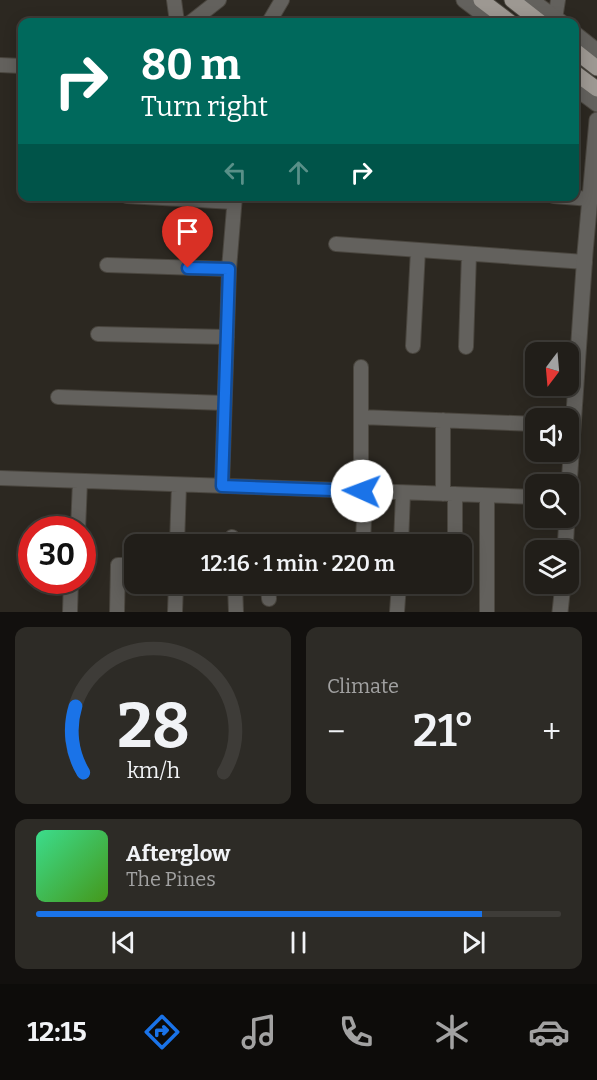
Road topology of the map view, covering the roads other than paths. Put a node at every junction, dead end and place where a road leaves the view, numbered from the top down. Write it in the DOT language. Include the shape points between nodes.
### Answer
graph roads {
  1 [pos="174,0"];
  2 [pos="219,0"];
  3 [pos="282,0"];
  4 [pos="464,0"];
  5 [pos="481,0"];
  6 [pos="512,0"];
  7 [pos="531,0"];
  8 [pos="558,0"];
  9 [pos="176,18"];
  10 [pos="196,18"];
  11 [pos="271,18"];
  12 [pos="488,18"];
  13 [pos="505,18"];
  14 [pos="535,18"];
  15 [pos="554,18"];
  16 [pos="558,18"];
  17 [pos="579,37"];
  18 [pos="597,51"];
  19 [pos="579,54"];
  20 [pos="0,65"];
  21 [pos="18,66"];
  22 [pos="597,68"];
  23 [pos="579,76"];
  24 [pos="597,89"];
  25 [pos="579,91"];
  26 [pos="597,105"];
  27 [pos="597,120"];
  28 [pos="579,199"];
  29 [pos="590,200"];
  30 [pos="235,201"];
  31 [pos="336,244"];
  32 [pos="418,250"];
  33 [pos="469,254"];
  34 [pos="585,262"];
  35 [pos="107,265"];
  36 [pos="229,269"];
  37 [pos="98,334"];
  38 [pos="226,338"];
  39 [pos="413,346"];
  40 [pos="466,347"];
  41 [pos="361,367"];
  42 [pos="58,397"];
  43 [pos="224,403"];
  44 [pos="573,408"];
  45 [pos="361,417"];
  46 [pos="443,420"];
  47 [pos="525,424"];
  48 [pos="0,478"];
  49 [pos="80,481"];
  50 [pos="179,485"];
  51 [pos="222,486"];
  52 [pos="363,491"];
  53 [pos="403,493"];
  54 [pos="449,494"];
  55 [pos="487,496"];
  56 [pos="525,497"];
  57 [pos="79,516"];
  58 [pos="177,534"];
  59 [pos="363,534"];
  60 [pos="401,534"];
  61 [pos="453,534"];
  62 [pos="124,565"];
  63 [pos="71,594"];
  64 [pos="176,594"];
  65 [pos="235,594"];
  66 [pos="269,594"];
  67 [pos="398,594"];
  68 [pos="562,594"];
  69 [pos="269,600"];
  70 [pos="70,612"];
  71 [pos="117,612"];
  72 [pos="175,612"];
  73 [pos="236,612"];
  74 [pos="397,612"];
  75 [pos="487,612"];
  76 [pos="560,612"];
  1 -- 9 [label="street"];
  2 -- 10 [label="street"];
  3 -- 11 [label="street"];
  4 -- 12 [label="street"];
  5 -- 13 [label="main road"];
  6 -- 14 [label="main road"];
  7 -- 15 [label="street"];
  8 -- 16 [label="street"];
  17 -- 18 [label="street"];
  19 -- 22 [label="main road"];
  20 -- 21 [label="street"];
  23 -- 24 [label="main road"];
  25 -- 26 [label="street"];
  27 -- 29 [label="street"];
  28 -- 29 [label="street"];
  29 -- 34 [label="street"];
  30 -- 36 [label="street"];
  31 -- 32 [label="street"];
  32 -- 33 [label="street"];
  32 -- 39 [label="street"];
  33 -- 34 [label="street"];
  33 -- 40 [label="street"];
  34 -- 44 [label="street"];
  35 -- 36 [label="street"];
  36 -- 38 [label="street"];
  37 -- 38 [label="street"];
  38 -- 43 [label="street"];
  41 -- 45 [label="street"];
  42 -- 43 [label="street"];
  43 -- 51 [label="street"];
  45 -- 46 [label="street"];
  45 -- 52 [label="street"];
  46 -- 47 [label="street"];
  46 -- 54 [label="street"];
  48 -- 49 [label="street"];
  49 -- 50 [label="street"];
  49 -- 57 [label="street"];
  50 -- 51 [label="street"];
  50 -- 58 [label="street"];
  51 -- 52 [label="street"];
  52 -- 53 [label="street"];
  52 -- 59 [label="street"];
  53 -- 54 [label="street"];
  53 -- 60 [label="street"];
  54 -- 55 [label="street"];
  54 -- 61 [label="street"];
  55 -- 56 [label="street"];
  55 -- 75 [label="street"];
  62 -- 71 [label="street" via="118,565"];
  63 -- 70 [label="street"];
  64 -- 72 [label="street"];
  65 -- 73 [label="street"];
  66 -- 69 [label="street"];
  67 -- 74 [label="street"];
  68 -- 76 [label="street"];
}
